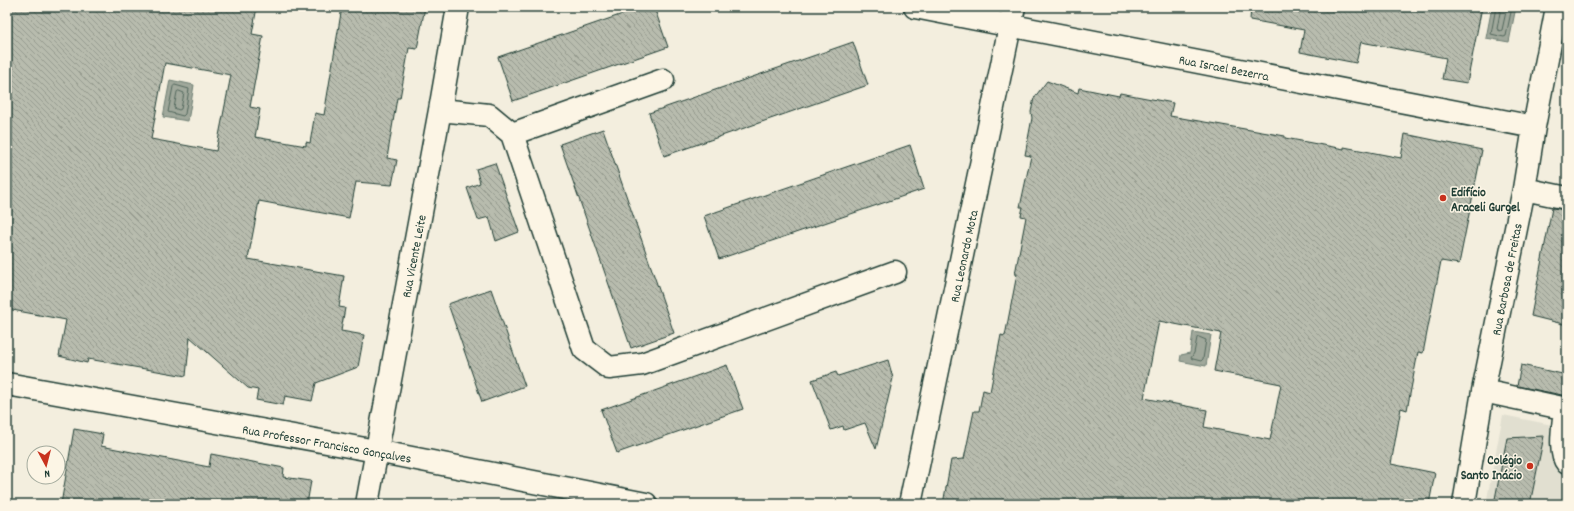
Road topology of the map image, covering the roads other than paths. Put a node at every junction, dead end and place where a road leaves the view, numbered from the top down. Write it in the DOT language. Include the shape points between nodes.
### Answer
graph roads {
  1 [pos="458,7"];
  2 [pos="915,7"];
  3 [pos="1557,7"];
  4 [pos="1013,16"];
  5 [pos="664,80"];
  6 [pos="440,110"];
  7 [pos="1534,127"];
  8 [pos="512,134"];
  9 [pos="1524,189"];
  10 [pos="1567,198"];
  11 [pos="896,272"];
  12 [pos="7,384"];
  13 [pos="1483,391"];
  14 [pos="1566,408"];
  15 [pos="376,451"];
  16 [pos="1567,463"];
  17 [pos="367,504"];
  18 [pos="646,504"];
  19 [pos="910,504"];
  20 [pos="1464,504"];
  1 -- 6 [label="street, Rua Vicente Leite"];
  2 -- 4 [label="street, Rua Israel Bezerra"];
  3 -- 7 [label="street, Rua Barbosa de Freitas"];
  4 -- 7 [label="street, Rua Israel Bezerra"];
  4 -- 19 [label="street, Rua Leonardo Mota"];
  5 -- 8 [label="street"];
  6 -- 8 [label="street" via="489,115"];
  6 -- 15 [label="street, Rua Vicente Leite"];
  7 -- 9 [label="street, Rua Barbosa de Freitas"];
  8 -- 11 [label="street" via="584,349 609,368 642,364"];
  9 -- 10 [label="street"];
  9 -- 13 [label="street, Rua Barbosa de Freitas"];
  12 -- 15 [label="street, Rua Professor Francisco Gonçalves"];
  13 -- 14 [label="street"];
  13 -- 20 [label="street, Rua Barbosa de Freitas"];
  14 -- 16 [label="street" via="1562,447"];
  15 -- 17 [label="street, Rua Vicente Leite"];
  15 -- 18 [label="street, Rua Professor Francisco Gonçalves"];
}
